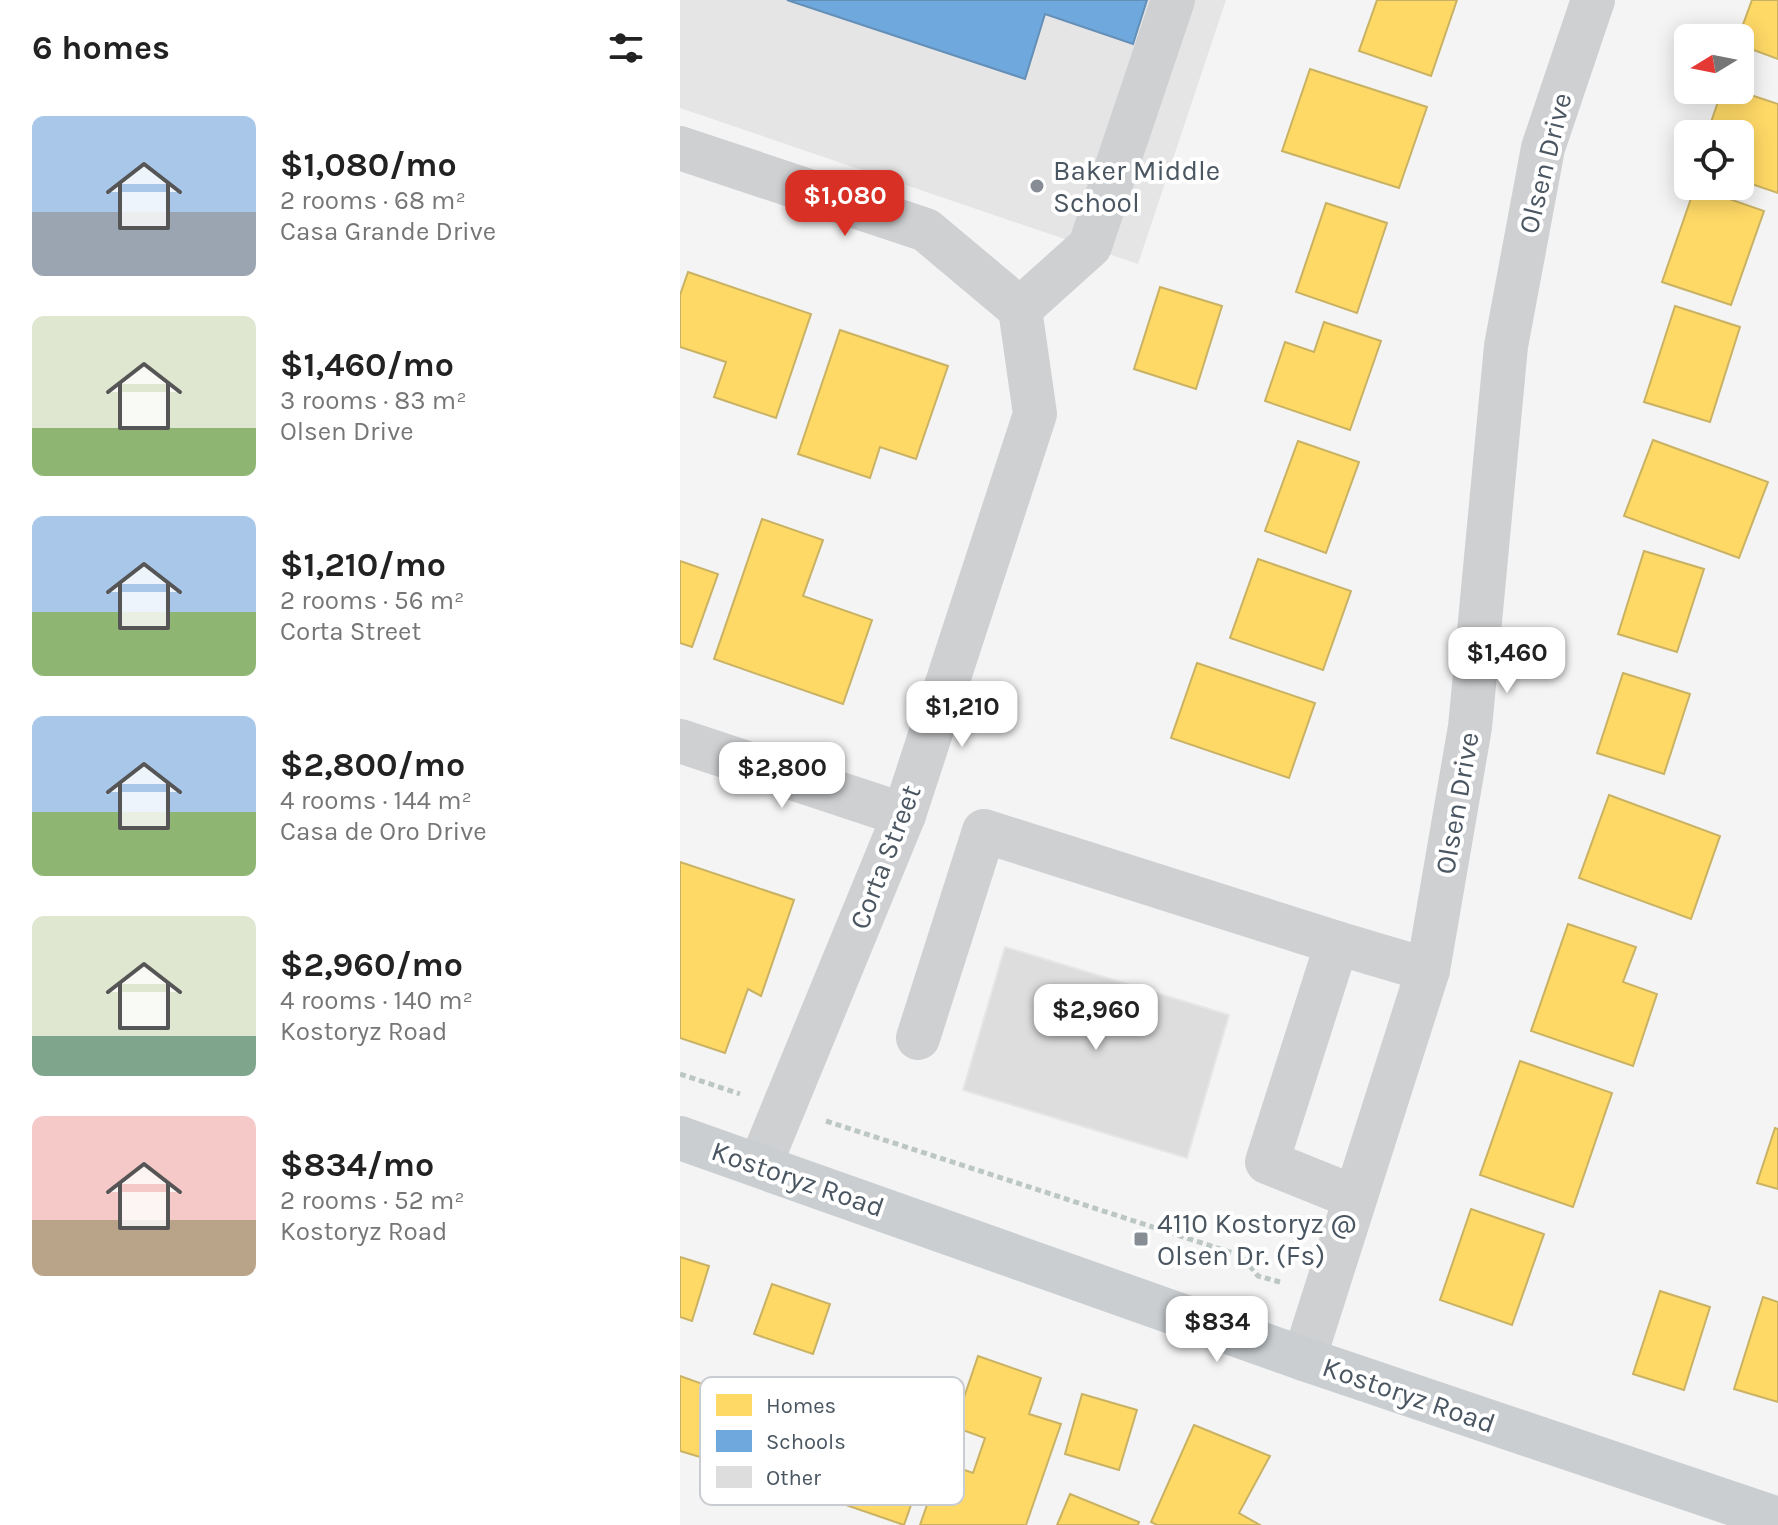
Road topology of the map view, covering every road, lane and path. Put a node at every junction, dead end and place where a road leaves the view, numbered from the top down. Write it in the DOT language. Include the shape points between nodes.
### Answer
graph roads {
  1 [pos="1173,0"];
  2 [pos="1593,0"];
  3 [pos="680,148"];
  4 [pos="1020,309"];
  5 [pos="680,741"];
  6 [pos="904,815"];
  7 [pos="1337,943"];
  8 [pos="1428,970"];
  9 [pos="918,1038"];
  10 [pos="680,1074"];
  11 [pos="784,1108"];
  12 [pos="680,1138"];
  13 [pos="760,1165"];
  14 [pos="1354,1197"];
  15 [pos="1324,1294"];
  16 [pos="1304,1359"];
  17 [pos="1778,1519"];
  1 -- 4 [label="street" via="1090,246"];
  2 -- 8 [label="street, Olsen Drive" via="1543,148 1506,346 1470,727"];
  3 -- 4 [label="street" via="926,230"];
  4 -- 6 [label="street, Corta Street" via="1035,414"];
  5 -- 6 [label="street"];
  6 -- 11 [label="street, Corta Street"];
  7 -- 8 [label="street"];
  7 -- 9 [label="street" via="984,831"];
  7 -- 14 [label="street" via="1267,1162"];
  8 -- 14 [label="street, Olsen Drive"];
  10 -- 11 [label="path"];
  11 -- 13 [label="street, Corta Street"];
  11 -- 15 [label="path" via="1242,1256 1258,1276"];
  12 -- 13 [label="main road, Kostoryz Road"];
  13 -- 16 [label="main road, Kostoryz Road"];
  14 -- 15 [label="street, Olsen Drive"];
  15 -- 16 [label="street, Olsen Drive"];
  16 -- 17 [label="main road, Kostoryz Road"];
}
